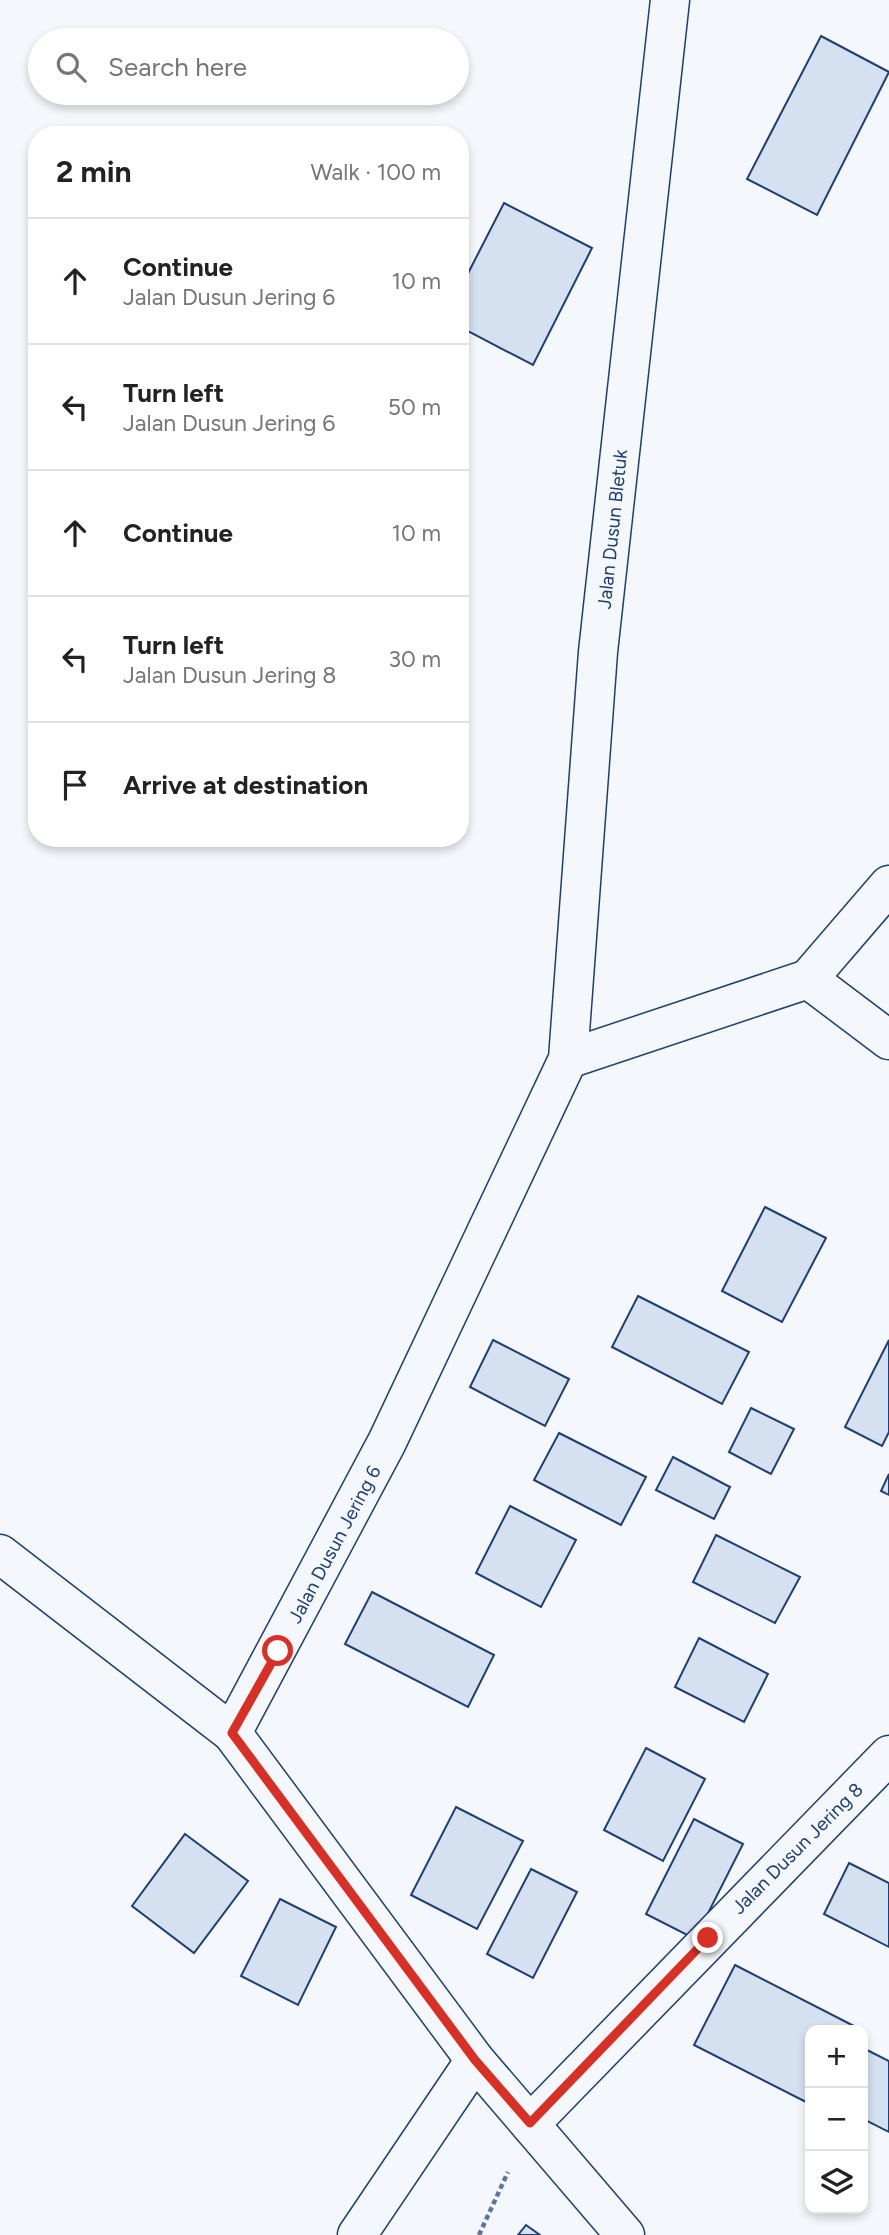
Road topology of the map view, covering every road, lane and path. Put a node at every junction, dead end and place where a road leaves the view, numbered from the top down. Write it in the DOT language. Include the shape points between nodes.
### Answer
graph roads {
  1 [pos="670,0"];
  2 [pos="889,886"];
  3 [pos="808,979"];
  4 [pos="889,1040"];
  5 [pos="568,1059"];
  6 [pos="0,1553"];
  7 [pos="232,1733"];
  8 [pos="889,1755"];
  9 [pos="475,2060"];
  10 [pos="530,2123"];
  11 [pos="357,2235"];
  12 [pos="478,2235"];
  13 [pos="625,2235"];
  1 -- 5 [label="street, Jalan Dusun Bletuk" via="598,652"];
  2 -- 3 [label="street"];
  3 -- 4 [label="street"];
  3 -- 5 [label="street"];
  5 -- 7 [label="street, Jalan Dusun Jering 6" via="387,1442"];
  6 -- 7 [label="street"];
  7 -- 9 [label="street"];
  8 -- 10 [label="street, Jalan Dusun Jering 8"];
  9 -- 10 [label="street"];
  9 -- 11 [label="street"];
  10 -- 12 [label="path"];
  10 -- 13 [label="street"];
}
